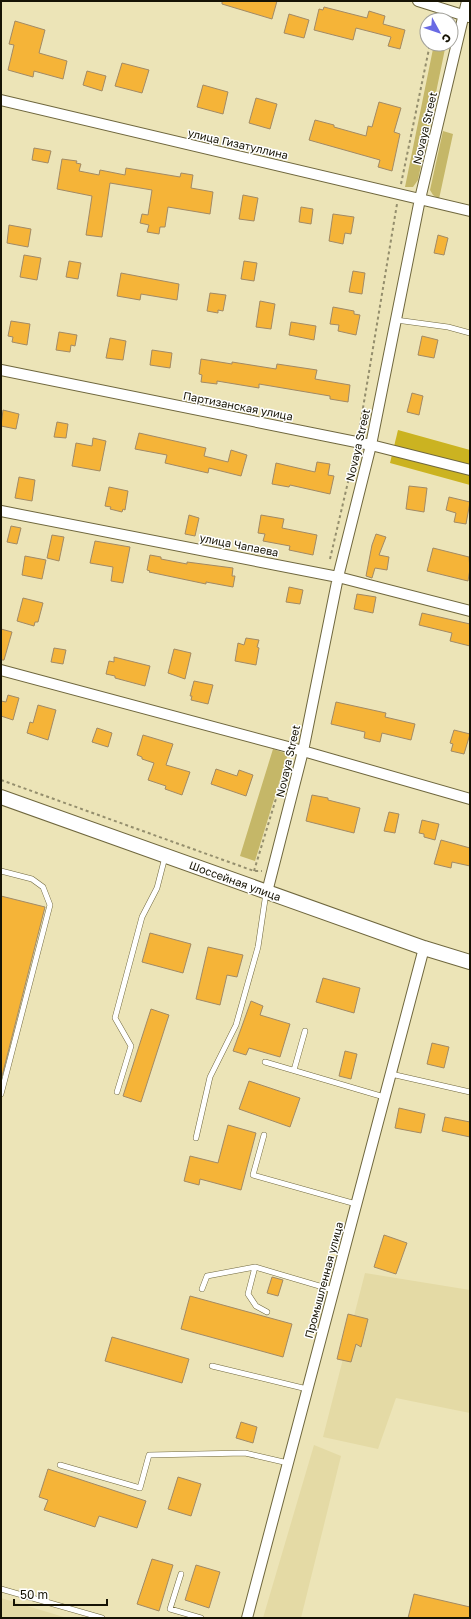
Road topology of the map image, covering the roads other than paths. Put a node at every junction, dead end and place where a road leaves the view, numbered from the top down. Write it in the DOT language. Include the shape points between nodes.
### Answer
graph roads {
  1 [pos="418,1"];
  2 [pos="467,1"];
  3 [pos="467,17"];
  4 [pos="1,100"];
  5 [pos="420,199"];
  6 [pos="470,211"];
  7 [pos="396,320"];
  8 [pos="470,333"];
  9 [pos="1,370"];
  10 [pos="371,445"];
  11 [pos="470,470"];
  12 [pos="1,511"];
  13 [pos="338,577"];
  14 [pos="470,611"];
  15 [pos="1,670"];
  16 [pos="303,751"];
  17 [pos="1,797"];
  18 [pos="470,800"];
  19 [pos="165,856"];
  20 [pos="1,871"];
  21 [pos="267,892"];
  22 [pos="424,948"];
  23 [pos="470,962"];
  24 [pos="305,1031"];
  25 [pos="265,1062"];
  26 [pos="294,1070"];
  27 [pos="390,1074"];
  28 [pos="117,1092"];
  29 [pos="470,1092"];
  30 [pos="1,1094"];
  31 [pos="384,1097"];
  32 [pos="264,1135"];
  33 [pos="196,1138"];
  34 [pos="356,1204"];
  35 [pos="255,1267"];
  36 [pos="202,1289"];
  37 [pos="334,1290"];
  38 [pos="267,1312"];
  39 [pos="212,1366"];
  40 [pos="307,1389"];
  41 [pos="288,1463"];
  42 [pos="60,1465"];
  43 [pos="181,1574"];
  44 [pos="1,1589"];
  45 [pos="102,1618"];
  46 [pos="201,1618"];
  47 [pos="247,1618"];
  1 -- 3 [label="street"];
  2 -- 3 [label="street, Novaya Street"];
  3 -- 5 [label="street, Novaya Street"];
  4 -- 5 [label="street, улица Гизатуллина"];
  5 -- 6 [label="street, улица Гизатуллина"];
  5 -- 7 [label="street, Novaya Street"];
  7 -- 8 [label="lane" via="448,327"];
  7 -- 10 [label="street, Novaya Street"];
  9 -- 10 [label="street, Партизанская улица"];
  10 -- 11 [label="street, Партизанская улица"];
  10 -- 13 [label="street, Novaya Street"];
  12 -- 13 [label="street, улица Чапаева"];
  13 -- 14 [label="street, улица Чапаева"];
  13 -- 16 [label="street, Novaya Street"];
  15 -- 16 [label="street"];
  16 -- 18 [label="street"];
  16 -- 21 [label="street, Novaya Street"];
  17 -- 19 [label="main road, Шоссейная улица"];
  19 -- 21 [label="main road, Шоссейная улица"];
  19 -- 28 [label="lane" via="157,888 142,917 115,1018 131,1046"];
  20 -- 30 [label="lane" via="32,879 43,887 50,905"];
  21 -- 22 [label="main road, Шоссейная улица"];
  21 -- 33 [label="lane" via="258,946 236,1025 210,1077"];
  22 -- 23 [label="main road, Шоссейная улица"];
  22 -- 27 [label="street, Промышленная улица"];
  24 -- 26 [label="lane"];
  25 -- 26 [label="lane"];
  26 -- 31 [label="lane"];
  27 -- 29 [label="lane"];
  27 -- 31 [label="street, Промышленная улица"];
  31 -- 34 [label="street, Промышленная улица"];
  32 -- 34 [label="lane" via="253,1174"];
  34 -- 37 [label="street, Промышленная улица"];
  35 -- 36 [label="lane" via="207,1276"];
  35 -- 37 [label="lane"];
  35 -- 38 [label="lane" via="248,1294 256,1306"];
  37 -- 40 [label="street, Промышленная улица"];
  39 -- 40 [label="lane"];
  40 -- 41 [label="street, Промышленная улица"];
  41 -- 42 [label="lane" via="245,1453 149,1455 140,1488"];
  41 -- 47 [label="street, Промышленная улица"];
  43 -- 46 [label="lane" via="170,1609"];
  44 -- 45 [label="lane"];
}
